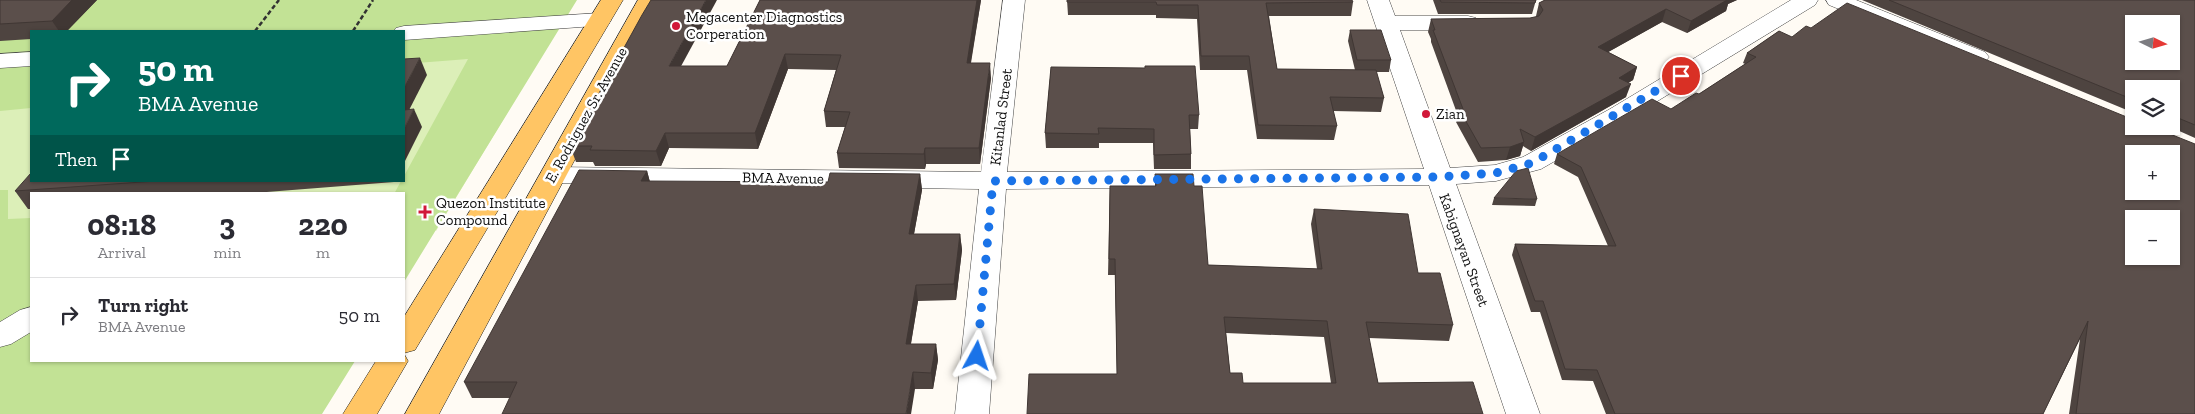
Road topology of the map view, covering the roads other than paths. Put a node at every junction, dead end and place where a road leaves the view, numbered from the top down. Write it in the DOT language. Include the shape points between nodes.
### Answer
graph roads {
  1 [pos="649,0"];
  2 [pos="1014,0"];
  3 [pos="1807,0"];
  4 [pos="1838,0"];
  5 [pos="606,10"];
  6 [pos="1381,11"];
  7 [pos="1488,22"];
  8 [pos="405,33"];
  9 [pos="30,59"];
  10 [pos="0,61"];
  11 [pos="1999,66"];
  12 [pos="553,175"];
  13 [pos="1439,177"];
  14 [pos="993,181"];
  15 [pos="30,319"];
  16 [pos="0,336"];
  17 [pos="405,340"];
  18 [pos="391,362"];
  19 [pos="360,414"];
  20 [pos="422,414"];
  21 [pos="972,414"];
  22 [pos="1522,414"];
  1 -- 12 [label="main road, E. Rodriguez Sr. Avenue"];
  2 -- 14 [label="street, Kitanlad Street"];
  3 -- 13 [label="street, BMA Avenue" via="1532,163 1496,173"];
  4 -- 11 [label="street"];
  5 -- 8 [label="street"];
  5 -- 17 [label="main road"];
  6 -- 7 [label="street"];
  6 -- 13 [label="street, Kabignayan Street"];
  9 -- 10 [label="street"];
  12 -- 14 [label="street, BMA Avenue"];
  12 -- 20 [label="main road, E. Rodriguez Sr. Avenue"];
  13 -- 14 [label="street, BMA Avenue"];
  13 -- 22 [label="street, Kabignayan Street"];
  14 -- 21 [label="street, Kitanlad Street"];
  15 -- 16 [label="street"];
  18 -- 19 [label="main road"];
}
